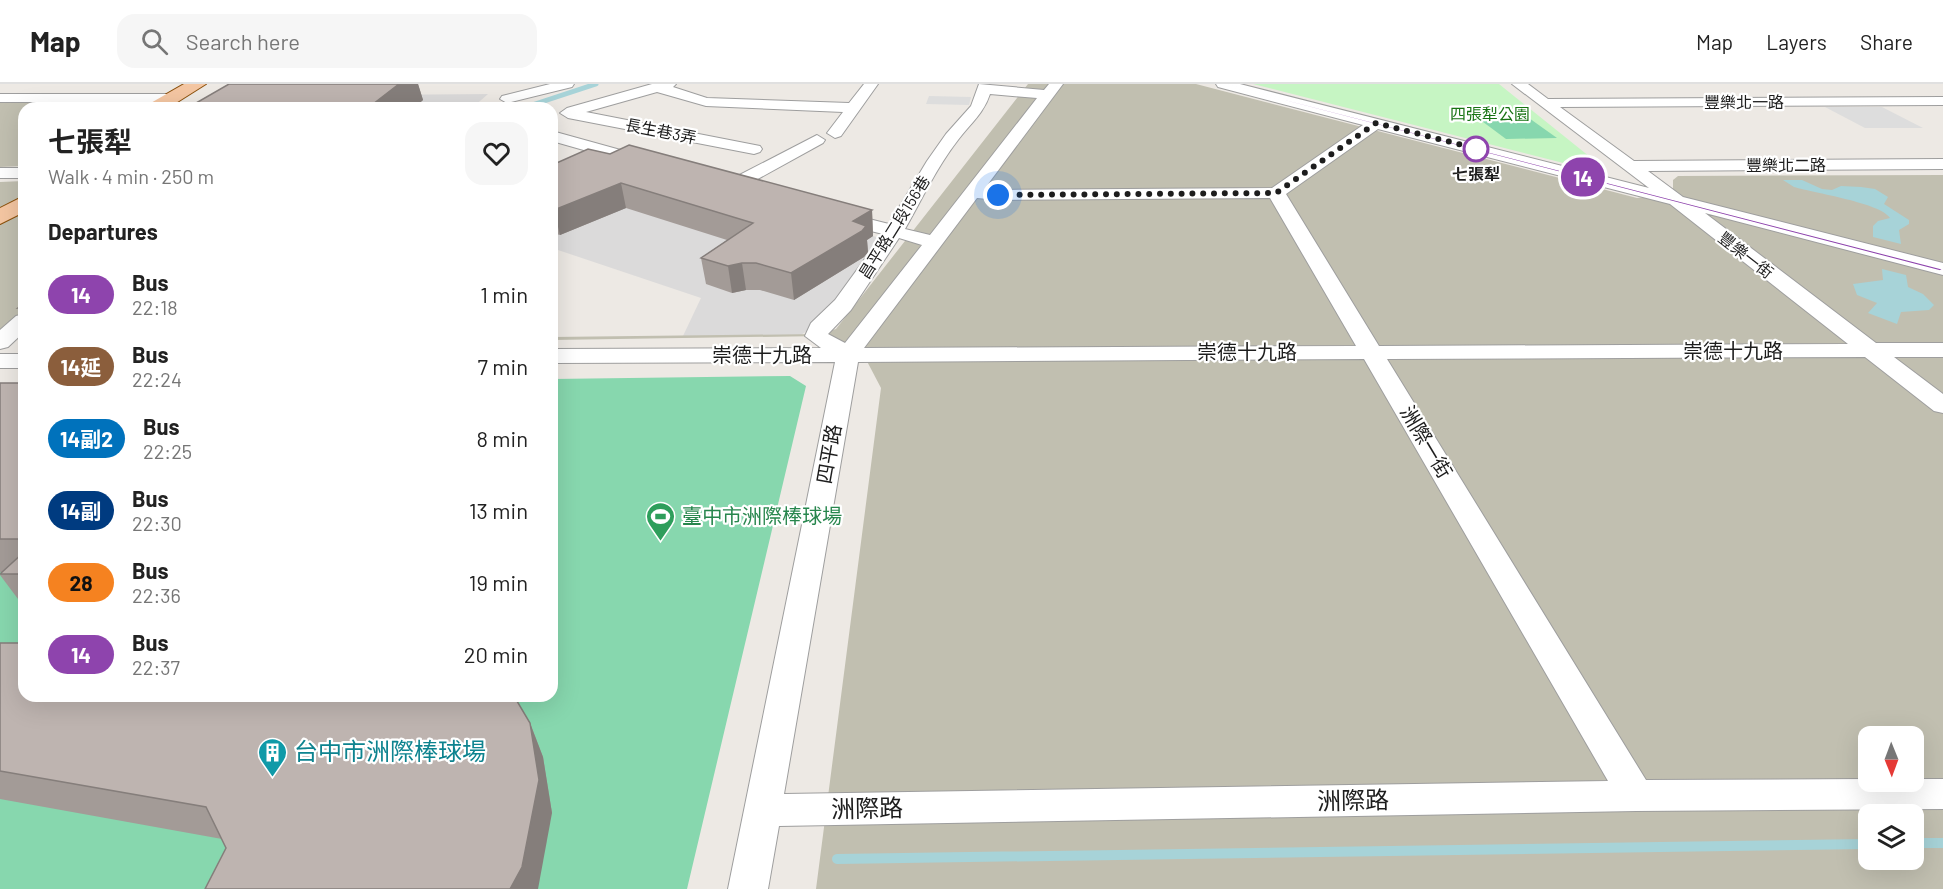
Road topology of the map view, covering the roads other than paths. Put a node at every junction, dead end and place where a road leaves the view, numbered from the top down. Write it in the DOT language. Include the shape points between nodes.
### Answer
graph roads {
  1 [pos="567,84"];
  2 [pos="575,84"];
  3 [pos="871,84"];
  4 [pos="1223,84"];
  5 [pos="1520,84"];
  6 [pos="663,86"];
  7 [pos="205,87"];
  8 [pos="985,87"];
  9 [pos="1867,88"];
  10 [pos="1052,90"];
  11 [pos="0,98"];
  12 [pos="507,99"];
  13 [pos="610,100"];
  14 [pos="1943,101"];
  15 [pos="142,102"];
  16 [pos="180,102"];
  17 [pos="1894,102"];
  18 [pos="1545,103"];
  19 [pos="854,108"];
  20 [pos="568,113"];
  21 [pos="558,116"];
  22 [pos="1376,123"];
  23 [pos="836,133"];
  24 [pos="558,138"];
  25 [pos="817,140"];
  26 [pos="754,149"];
  27 [pos="1943,164"];
  28 [pos="1628,166"];
  29 [pos="663,168"];
  30 [pos="0,173"];
  31 [pos="18,173"];
  32 [pos="18,188"];
  33 [pos="973,192"];
  34 [pos="751,193"];
  35 [pos="1276,193"];
  36 [pos="0,198"];
  37 [pos="1676,201"];
  38 [pos="18,207"];
  39 [pos="817,211"];
  40 [pos="0,218"];
  41 [pos="893,233"];
  42 [pos="935,243"];
  43 [pos="1943,269"];
  44 [pos="18,326"];
  45 [pos="0,342"];
  46 [pos="1870,350"];
  47 [pos="1943,350"];
  48 [pos="1372,351"];
  49 [pos="848,354"];
  50 [pos="558,356"];
  51 [pos="0,361"];
  52 [pos="18,361"];
  53 [pos="1943,406"];
  54 [pos="1943,794"];
  55 [pos="1636,796"];
  56 [pos="763,810"];
  57 [pos="748,889"];
  1 -- 12 [label="street"];
  2 -- 13 [label="street" via="582,91"];
  3 -- 19 [label="street"];
  4 -- 22 [label="street"];
  5 -- 18 [label="street, 豐樂一街"];
  6 -- 13 [label="street"];
  6 -- 19 [label="street" via="706,102"];
  7 -- 16 [label="main road"];
  8 -- 10 [label="street"];
  8 -- 41 [label="street, 昌平路二段156巷" via="978,107 933,165"];
  9 -- 17 [label="street"];
  10 -- 33 [label="street, 四平路"];
  11 -- 15 [label="street"];
  13 -- 20 [label="street"];
  14 -- 17 [label="street, 豐樂北一路"];
  17 -- 18 [label="street, 豐樂北一路"];
  18 -- 28 [label="street, 豐樂一街"];
  19 -- 23 [label="street"];
  20 -- 21 [label="street"];
  20 -- 26 [label="street, 長生巷3弄"];
  22 -- 35 [label="street"];
  22 -- 37 [label="street"];
  24 -- 29 [label="street"];
  25 -- 34 [label="street" via="724,185"];
  27 -- 28 [label="street, 豐樂北二路"];
  28 -- 37 [label="street, 豐樂一街"];
  30 -- 31 [label="street"];
  32 -- 36 [label="main road"];
  33 -- 35 [label="street"];
  33 -- 42 [label="street, 四平路"];
  35 -- 48 [label="street, 洲際一街"];
  37 -- 43 [label="street"];
  37 -- 46 [label="street, 豐樂一街"];
  38 -- 40 [label="main road"];
  39 -- 41 [label="street"];
  41 -- 42 [label="street"];
  41 -- 49 [label="street, 昌平路二段156巷" via="843,306 819,328 816,336"];
  42 -- 49 [label="street, 四平路"];
  44 -- 45 [label="street"];
  46 -- 47 [label="street, 崇德十九路"];
  46 -- 48 [label="street, 崇德十九路"];
  46 -- 53 [label="street, 豐樂一街"];
  48 -- 49 [label="street, 崇德十九路"];
  48 -- 55 [label="street, 洲際一街"];
  49 -- 50 [label="street, 崇德十九路"];
  49 -- 56 [label="street, 四平路"];
  51 -- 52 [label="street"];
  54 -- 55 [label="street, 洲際路"];
  55 -- 56 [label="street, 洲際路"];
  56 -- 57 [label="street, 四平路"];
}
